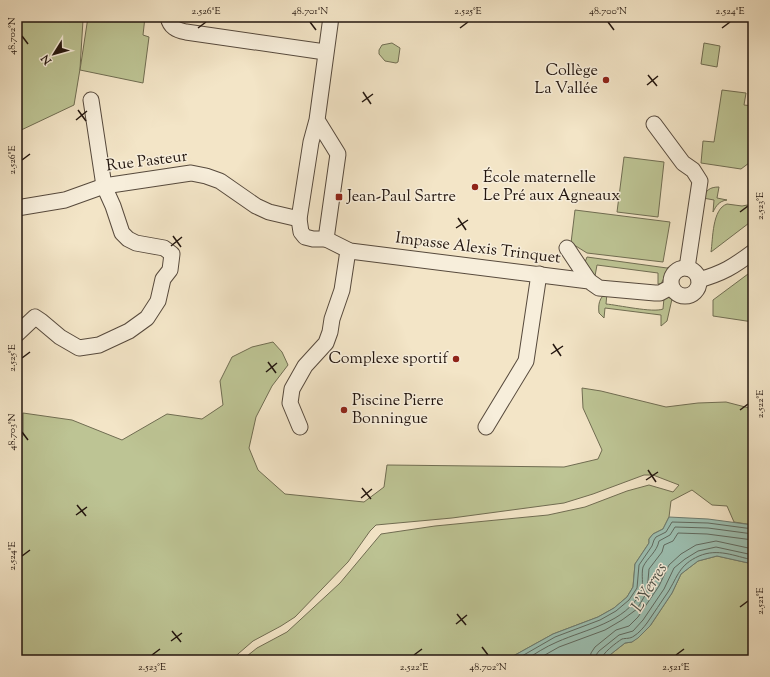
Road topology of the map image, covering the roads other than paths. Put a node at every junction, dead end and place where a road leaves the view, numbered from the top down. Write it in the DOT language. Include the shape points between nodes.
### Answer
graph roads {
  1 [pos="168,17"];
  2 [pos="331,17"];
  3 [pos="325,52"];
  4 [pos="92,100"];
  5 [pos="317,120"];
  6 [pos="654,124"];
  7 [pos="104,186"];
  8 [pos="17,208"];
  9 [pos="299,219"];
  10 [pos="326,239"];
  11 [pos="567,248"];
  12 [pos="350,251"];
  13 [pos="753,252"];
  14 [pos="687,268"];
  15 [pos="540,274"];
  16 [pos="699,280"];
  17 [pos="594,285"];
  18 [pos="671,287"];
  19 [pos="18,330"];
  20 [pos="486,427"];
  21 [pos="300,428"];
  1 -- 3 [label="street" via="174,28 186,32"];
  2 -- 3 [label="street"];
  3 -- 5 [label="street"];
  4 -- 7 [label="street"];
  5 -- 9 [label="street"];
  5 -- 10 [label="street" via="338,154"];
  6 -- 14 [label="street" via="700,181"];
  7 -- 8 [label="street, Rue Pasteur" via="65,200"];
  7 -- 9 [label="street, Rue Pasteur" via="191,173 220,181 269,212"];
  7 -- 19 [label="street" via="122,233 128,239 164,248 172,254 170,270 163,279 158,301 147,318 129,331 99,345 78,348 35,317"];
  9 -- 10 [label="street" via="301,232 305,237"];
  10 -- 12 [label="street, Impasse Alexis Trinquet"];
  11 -- 17 [label="street"];
  12 -- 15 [label="street, Impasse Alexis Trinquet"];
  12 -- 21 [label="street" via="342,290 326,343 305,366 292,388 290,403"];
  13 -- 16 [label="street" via="717,275"];
  14 -- 16 [label="street" via="698,275"];
  14 -- 18 [label="street" via="675,271 670,280"];
  15 -- 17 [label="street, Impasse Alexis Trinquet"];
  15 -- 20 [label="street" via="526,361"];
  16 -- 18 [label="street" via="696,290 691,295 677,294"];
  17 -- 18 [label="street, Impasse Alexis Trinquet" via="655,294"];
}
